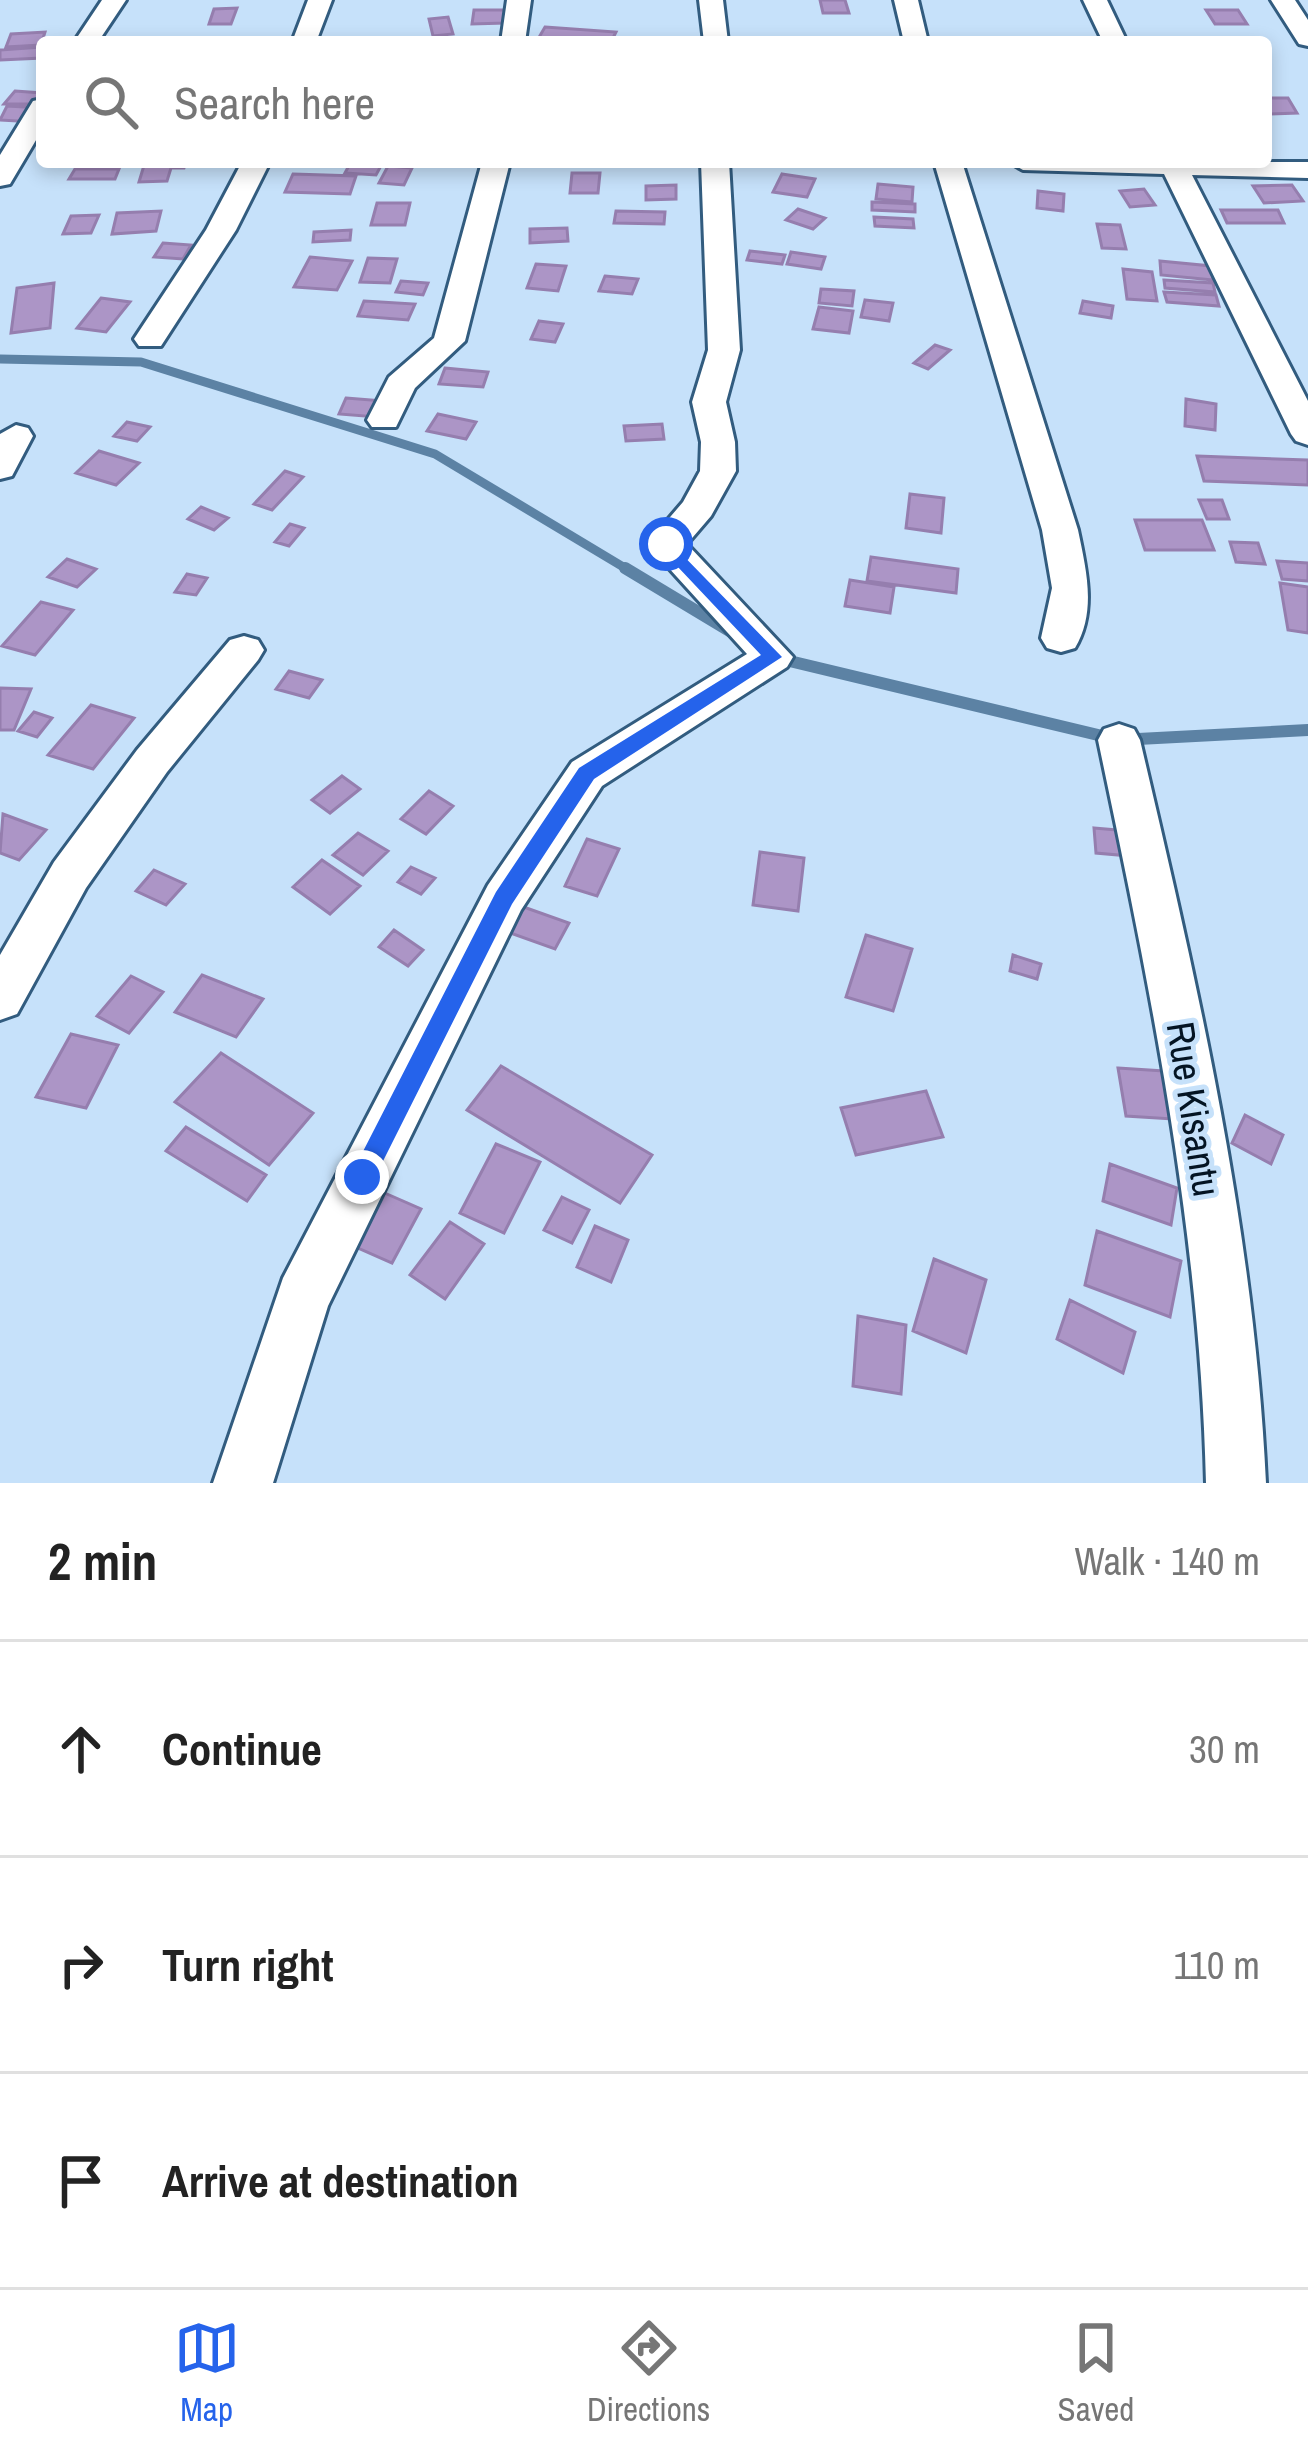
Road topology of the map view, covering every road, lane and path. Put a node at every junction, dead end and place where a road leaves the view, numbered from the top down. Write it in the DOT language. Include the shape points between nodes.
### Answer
graph roads {
  1 [pos="114,0"];
  2 [pos="320,0"];
  3 [pos="518,0"];
  4 [pos="711,0"];
  5 [pos="906,0"];
  6 [pos="1095,0"];
  7 [pos="1283,0"];
  8 [pos="90,36"];
  9 [pos="306,36"];
  10 [pos="514,36"];
  11 [pos="715,36"];
  12 [pos="915,36"];
  13 [pos="1111,36"];
  14 [pos="1308,39"];
  15 [pos="22,134"];
  16 [pos="253,168"];
  17 [pos="494,168"];
  18 [pos="715,168"];
  19 [pos="950,168"];
  20 [pos="1175,168"];
  21 [pos="1254,168"];
  22 [pos="1308,170"];
  23 [pos="0,178"];
  24 [pos="150,339"];
  25 [pos="384,420"];
  26 [pos="1308,434"];
  27 [pos="1061,638"];
  28 [pos="244,650"];
  29 [pos="1119,740"];
  30 [pos="0,999"];
  31 [pos="243,1483"];
  32 [pos="1236,1483"];
  1 -- 8 [label="street"];
  2 -- 9 [label="street"];
  3 -- 10 [label="street"];
  4 -- 11 [label="street"];
  5 -- 12 [label="street"];
  6 -- 13 [label="street"];
  7 -- 14 [label="street"];
  15 -- 23 [label="street"];
  16 -- 24 [label="street"];
  17 -- 25 [label="street" via="449,340 401,383"];
  18 -- 31 [label="street" via="724,350 709,402 718,471 666,544 773,657 586,774 504,898 303,1298"];
  19 -- 27 [label="street" via="1060,530 1071,588"];
  20 -- 26 [label="street"];
  21 -- 22 [label="street"];
  28 -- 30 [label="street" via="70,874"];
  29 -- 32 [label="street, Rue Kisantu" via="1185,1039 1235,1383"];
}
